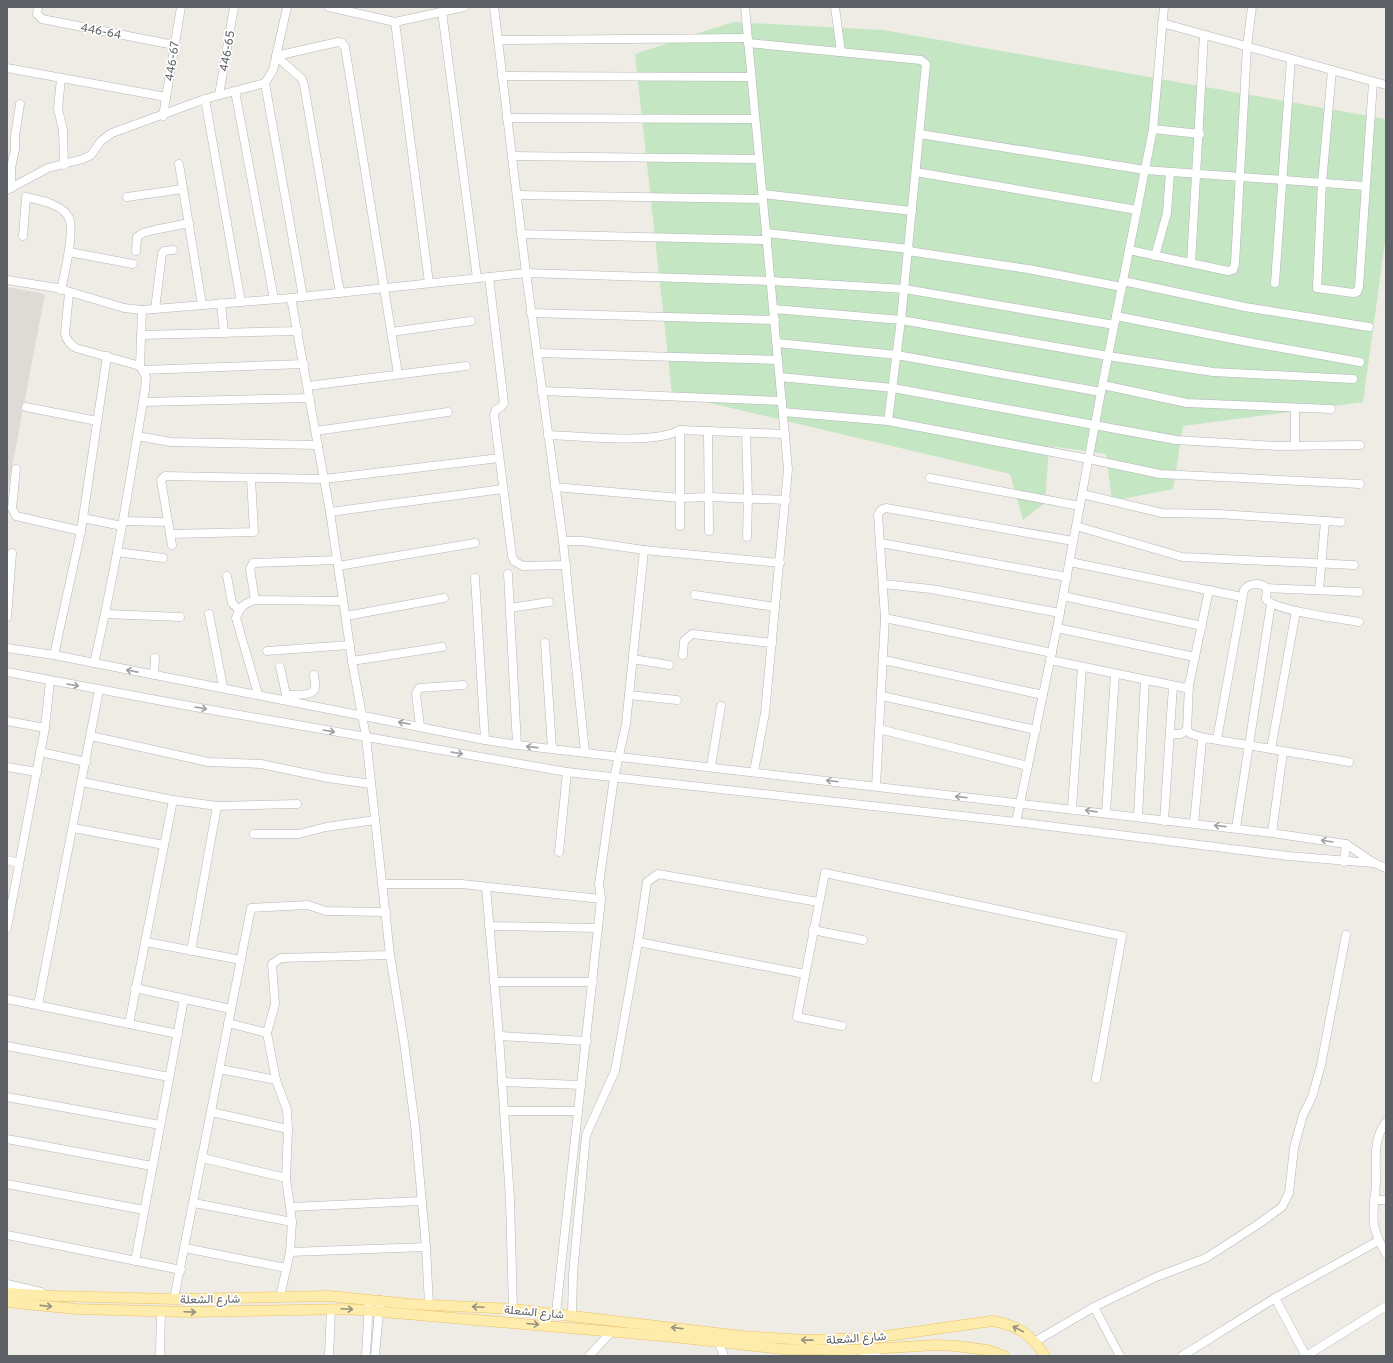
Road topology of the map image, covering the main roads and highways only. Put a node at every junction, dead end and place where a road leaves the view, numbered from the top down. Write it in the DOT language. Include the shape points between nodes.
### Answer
graph roads {
  1 [pos="7,1293"];
  2 [pos="7,1302"];
  3 [pos="782,1352"];
  4 [pos="876,1353"];
  5 [pos="1004,1356"];
  6 [pos="1045,1356"];
  6 -- 1 [label="main road, شارع الشعلة, one-way" via="1036,1341 1017,1328 992,1321 886,1336 806,1340 741,1336 513,1309 329,1296 174,1299"];
  2 -- 3 [label="main road, شارع الشعلة, one-way" via="76,1309 161,1311 239,1312 332,1308 368,1310 718,1341"];
  3 -- 4 [label="main road, شارع الشعلة"];
  4 -- 5 [label="main road, شارع الشعلة" via="936,1345 987,1350"];
}
